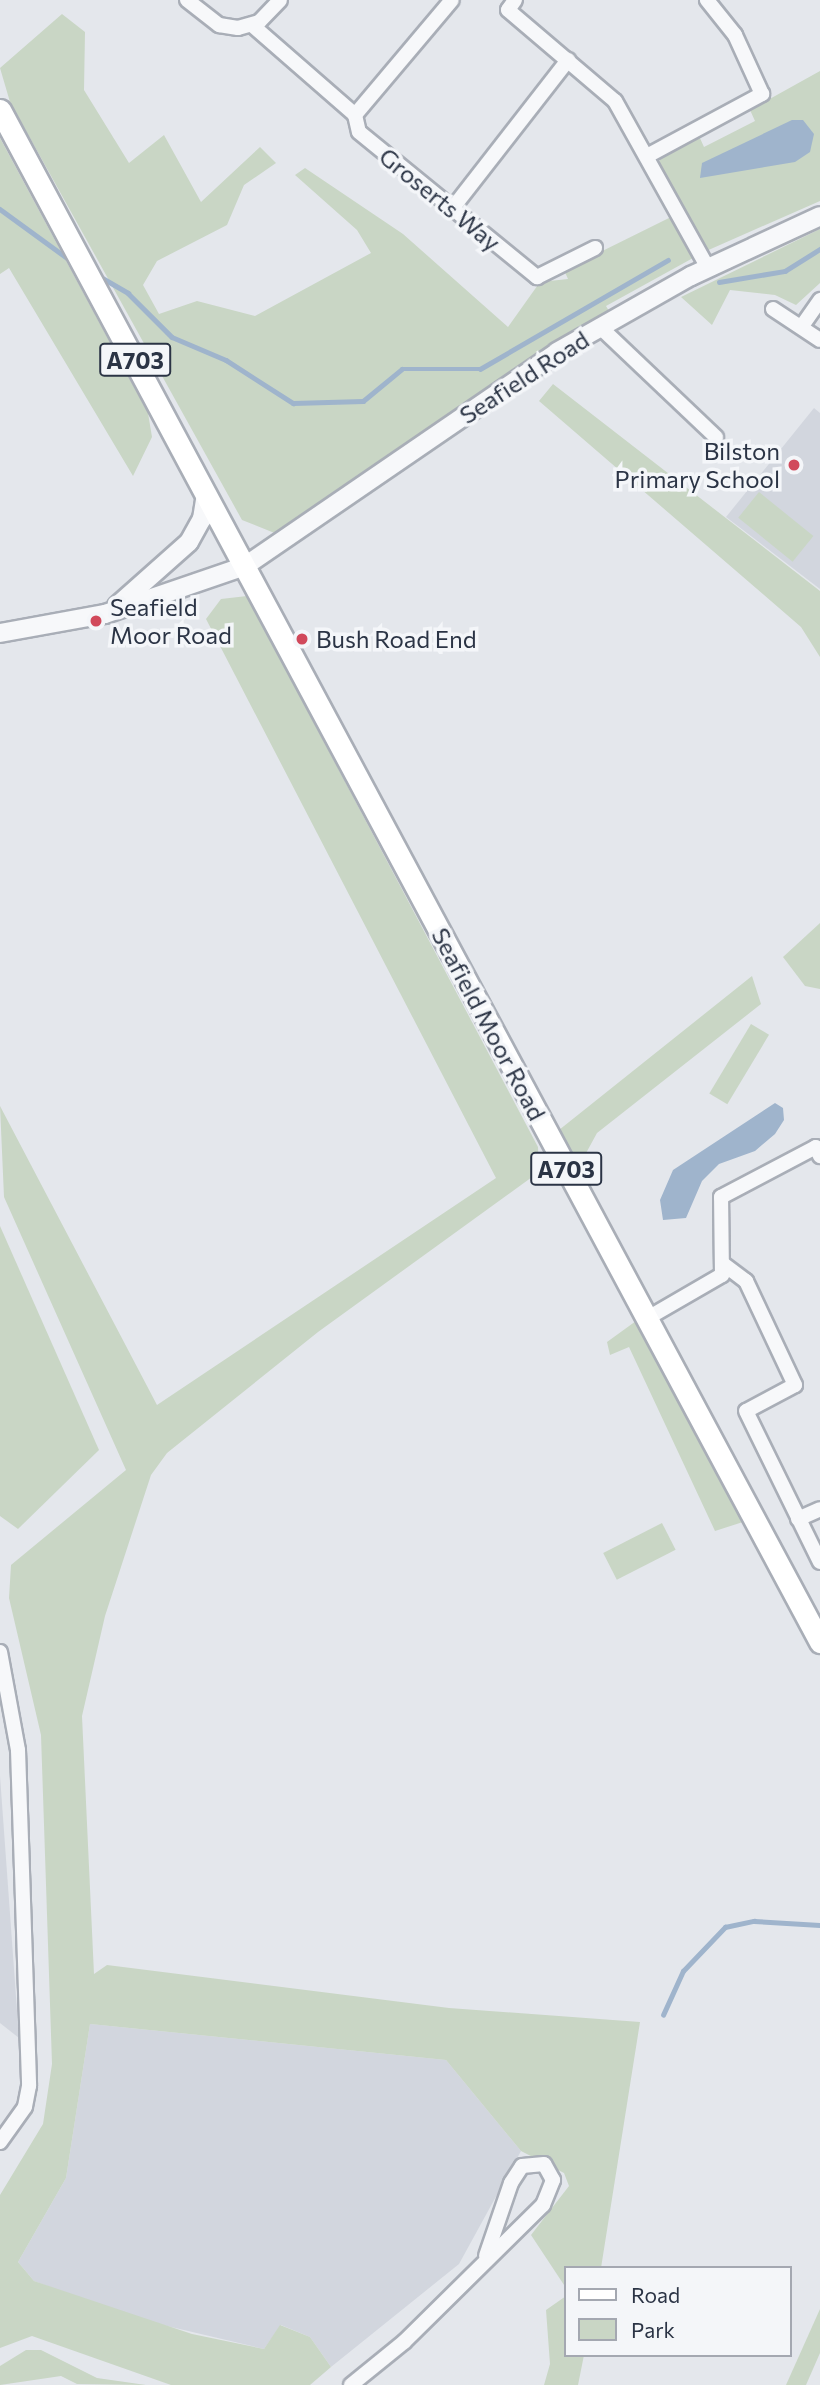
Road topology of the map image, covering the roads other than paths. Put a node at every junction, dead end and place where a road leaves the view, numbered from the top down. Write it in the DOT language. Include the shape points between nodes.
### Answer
graph roads {
  1 [pos="187,0"];
  2 [pos="279,0"];
  3 [pos="452,0"];
  4 [pos="495,0"];
  5 [pos="710,1"];
  6 [pos="512,5"];
  7 [pos="252,25"];
  8 [pos="568,60"];
  9 [pos="0,110"];
  10 [pos="355,115"];
  11 [pos="647,156"];
  12 [pos="452,209"];
  13 [pos="820,216"];
  14 [pos="595,248"];
  15 [pos="708,268"];
  16 [pos="820,300"];
  17 [pos="773,309"];
  18 [pos="802,326"];
  19 [pos="600,327"];
  20 [pos="820,340"];
  21 [pos="716,437"];
  22 [pos="206,493"];
  23 [pos="245,566"];
  24 [pos="105,614"];
  25 [pos="0,632"];
  26 [pos="820,1156"];
  27 [pos="722,1264"];
  28 [pos="646,1319"];
  29 [pos="820,1509"];
  30 [pos="799,1520"];
  31 [pos="820,1562"];
  32 [pos="820,1642"];
  33 [pos="0,1653"];
  34 [pos="0,2142"];
  35 [pos="486,2256"];
  36 [pos="351,2385"];
  1 -- 7 [label="street" via="219,25"];
  2 -- 7 [label="street"];
  3 -- 10 [label="street"];
  4 -- 6 [label="street"];
  5 -- 11 [label="street" via="735,35 762,94"];
  6 -- 8 [label="street"];
  7 -- 10 [label="street, Groserts Way"];
  8 -- 11 [label="street" via="615,101"];
  8 -- 12 [label="street"];
  9 -- 22 [label="main road, Seafield Moor Road / A703"];
  10 -- 12 [label="street, Groserts Way" via="359,132"];
  11 -- 15 [label="street"];
  12 -- 14 [label="street, Groserts Way" via="537,276"];
  13 -- 15 [label="street, Seafield Road"];
  15 -- 19 [label="street, Seafield Road"];
  16 -- 18 [label="street"];
  17 -- 18 [label="street"];
  18 -- 20 [label="street"];
  19 -- 21 [label="street"];
  19 -- 23 [label="street, Seafield Road"];
  22 -- 23 [label="main road, Seafield Moor Road / A703"];
  22 -- 24 [label="street" via="202,519 180,552"];
  23 -- 24 [label="street, Seafield Road"];
  23 -- 28 [label="main road, Seafield Moor Road / A703"];
  24 -- 25 [label="street, Seafield Road"];
  26 -- 27 [label="street" via="816,1147 721,1197"];
  27 -- 28 [label="street" via="722,1275"];
  27 -- 30 [label="street" via="746,1281 795,1385 746,1411"];
  28 -- 32 [label="main road, Seafield Moor Road / A703"];
  29 -- 30 [label="street"];
  30 -- 31 [label="street"];
  33 -- 34 [label="street" via="18,1750 29,2086 25,2107"];
  35 -- 35 [label="street" via="511,2183 522,2166 544,2164 553,2180 543,2205"];
  35 -- 36 [label="street" via="404,2342"];
}
